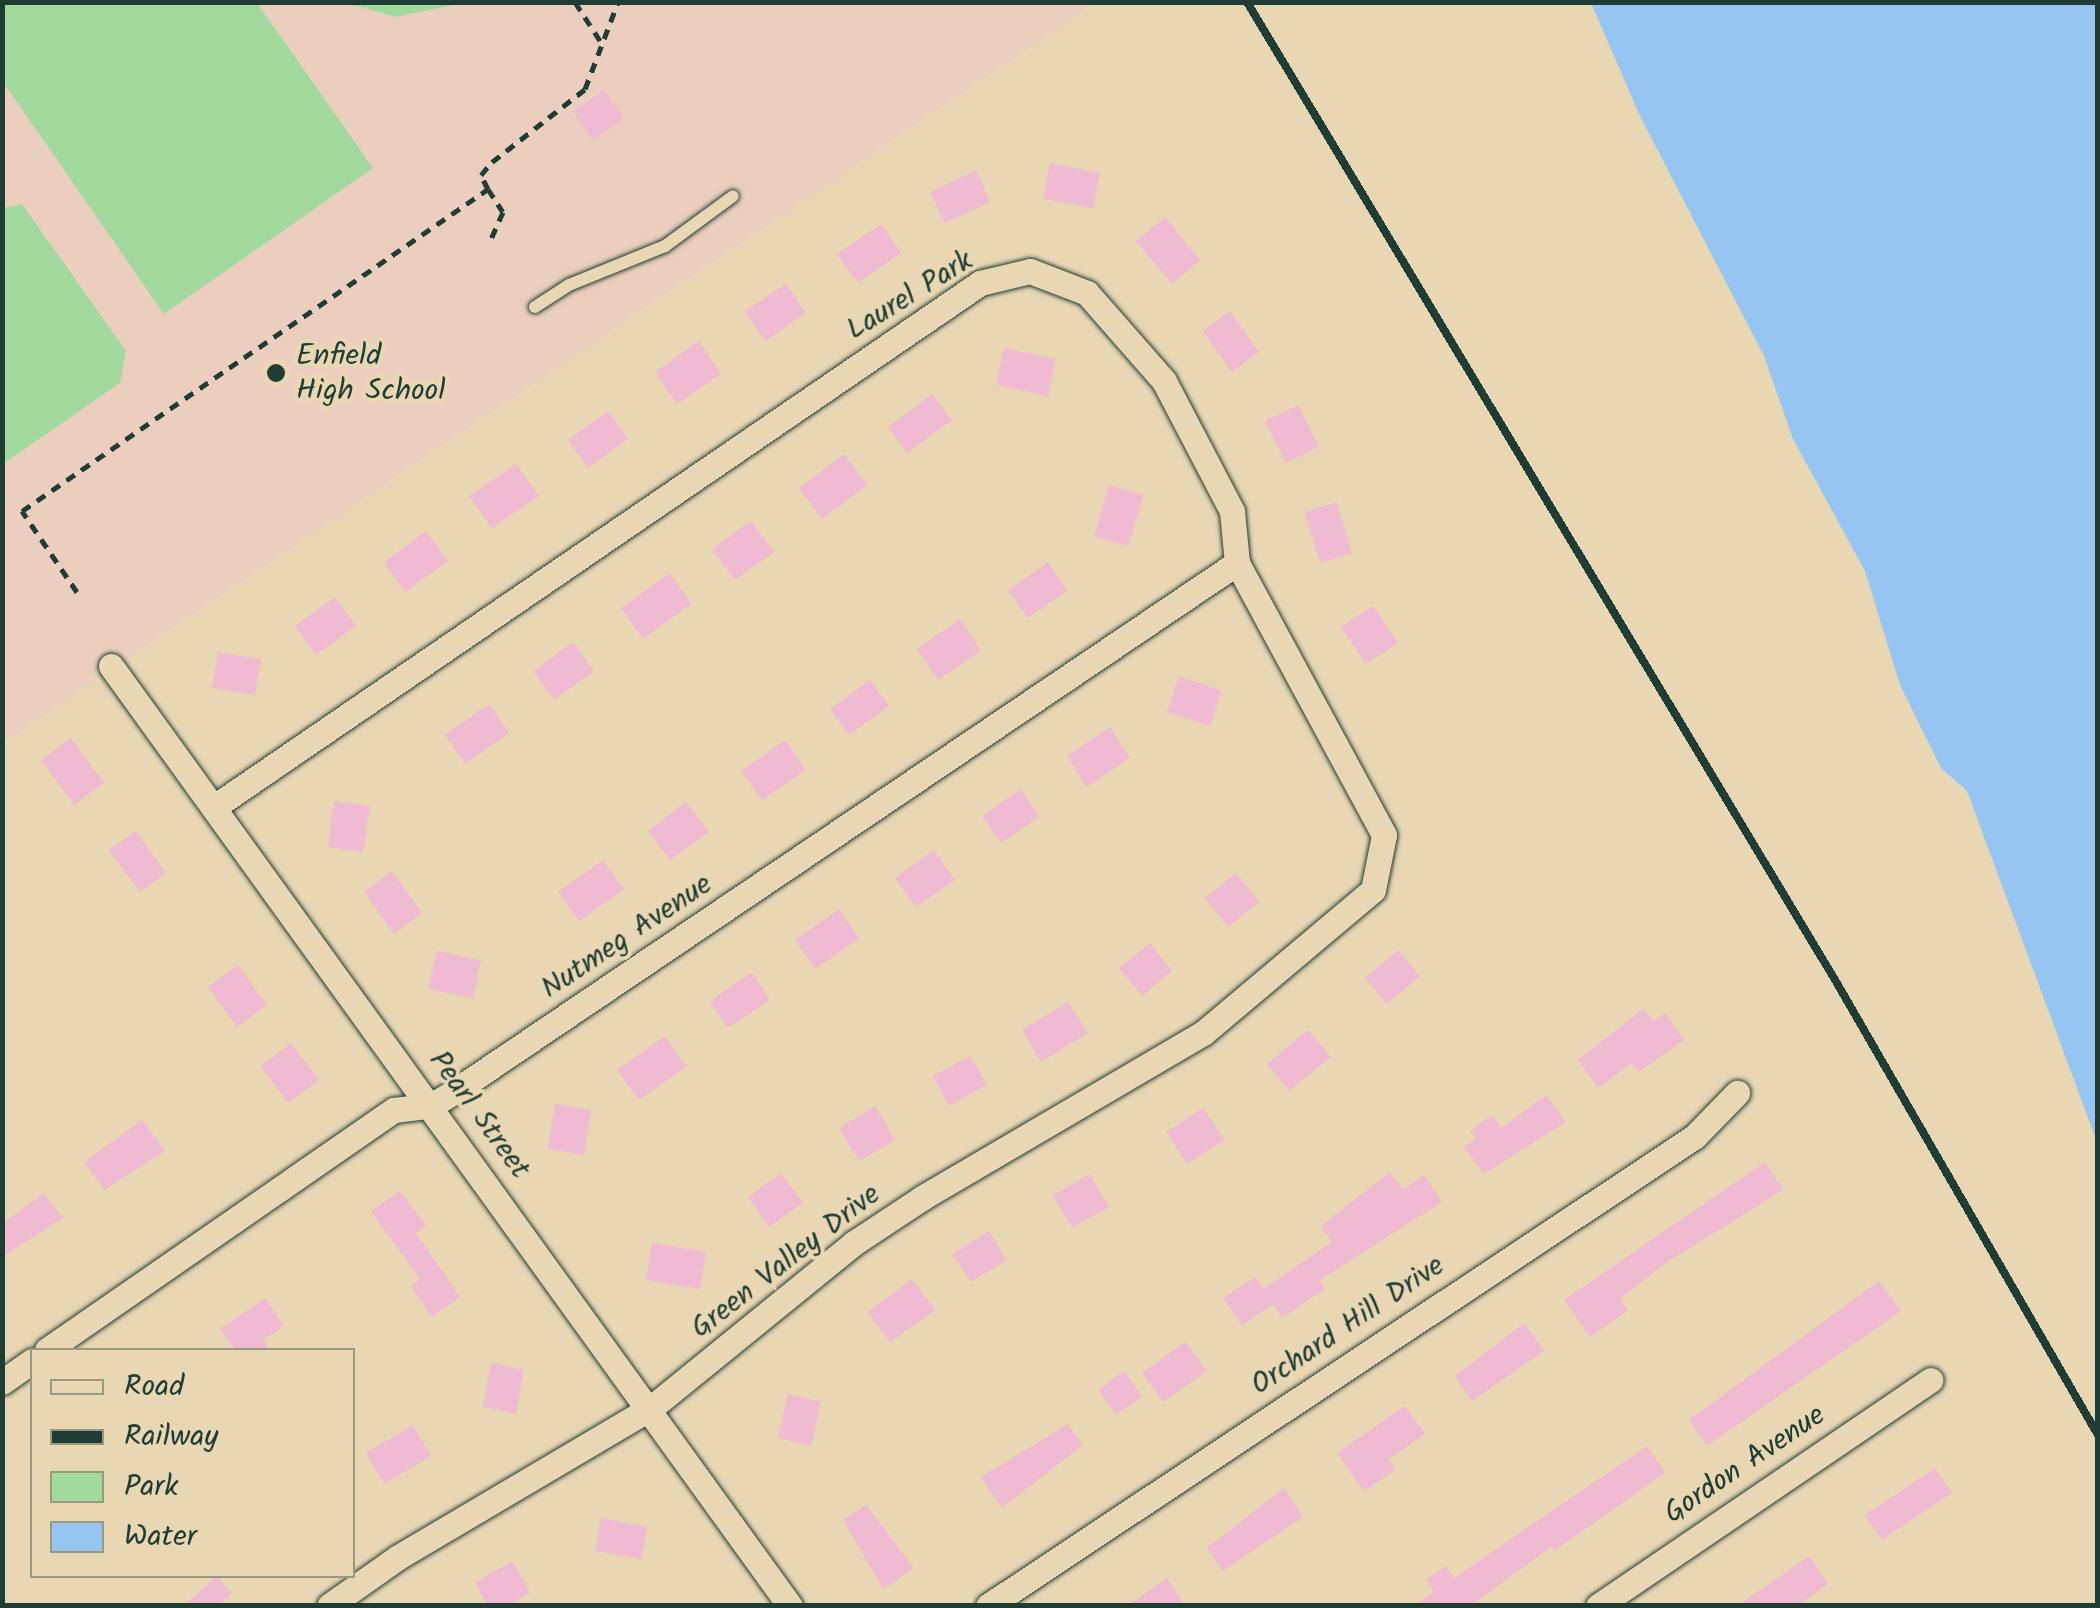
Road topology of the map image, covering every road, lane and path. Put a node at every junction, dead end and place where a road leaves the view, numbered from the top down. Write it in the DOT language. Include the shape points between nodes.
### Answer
graph roads {
  1 [pos="575,2"];
  2 [pos="618,2"];
  3 [pos="601,42"];
  4 [pos="488,189"];
  5 [pos="734,196"];
  6 [pos="490,241"];
  7 [pos="535,307"];
  8 [pos="1238,563"];
  9 [pos="77,592"];
  10 [pos="111,666"];
  11 [pos="214,807"];
  12 [pos="1373,890"];
  13 [pos="1737,1093"];
  14 [pos="432,1105"];
  15 [pos="50,1348"];
  16 [pos="30,1362"];
  17 [pos="1931,1380"];
  18 [pos="2,1382"];
  19 [pos="652,1407"];
  20 [pos="329,1606"];
  21 [pos="790,1606"];
  22 [pos="988,1606"];
  23 [pos="1598,1606"];
  1 -- 3 [label="path"];
  2 -- 3 [label="path"];
  3 -- 4 [label="path" via="585,88 492,162 482,175"];
  4 -- 6 [label="path" via="503,212"];
  4 -- 9 [label="path" via="22,511"];
  5 -- 7 [label="lane" via="665,246 570,285"];
  8 -- 11 [label="street, Laurel Park" via="1232,512 1199,442 1125,331 1066,280 1030,272 980,283"];
  8 -- 12 [label="street, Laurel Park" via="1384,835"];
  8 -- 14 [label="street, Nutmeg Avenue"];
  10 -- 11 [label="street, Pearl Street"];
  11 -- 14 [label="street, Pearl Street"];
  12 -- 19 [label="street, Green Valley Drive" via="1202,1033 854,1243"];
  13 -- 22 [label="street, Orchard Hill Drive" via="1694,1137"];
  14 -- 15 [label="street, Nutmeg Avenue" via="394,1110"];
  14 -- 19 [label="street, Pearl Street"];
  16 -- 18 [label="street"];
  17 -- 23 [label="street, Gordon Avenue"];
  19 -- 20 [label="street, Green Valley Drive" via="397,1558"];
  19 -- 21 [label="street, Pearl Street"];
}
